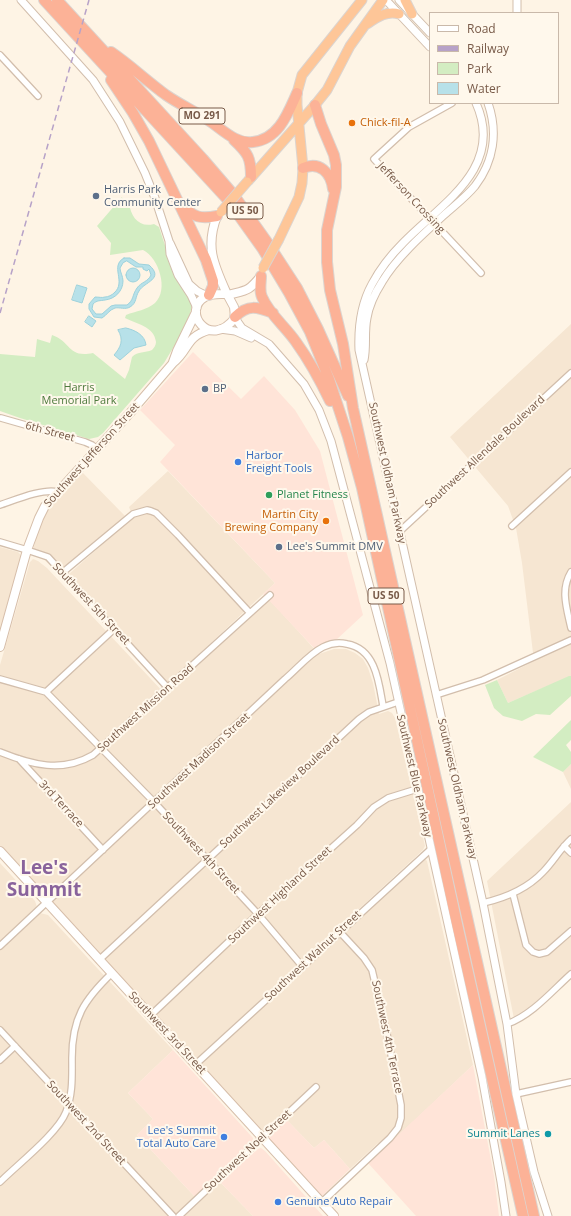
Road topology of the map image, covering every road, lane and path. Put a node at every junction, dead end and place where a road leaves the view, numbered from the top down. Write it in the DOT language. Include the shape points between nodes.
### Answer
graph roads {
  1 [pos="21,0"];
  2 [pos="44,0"];
  3 [pos="57,0"];
  4 [pos="362,0"];
  5 [pos="383,0"];
  6 [pos="386,0"];
  7 [pos="399,0"];
  8 [pos="405,0"];
  9 [pos="517,0"];
  10 [pos="517,12"];
  11 [pos="399,14"];
  12 [pos="412,14"];
  13 [pos="361,28"];
  14 [pos="429,32"];
  15 [pos="93,46"];
  16 [pos="429,46"];
  17 [pos="0,55"];
  18 [pos="298,93"];
  19 [pos="38,96"];
  20 [pos="450,104"];
  21 [pos="476,104"];
  22 [pos="484,104"];
  23 [pos="488,104"];
  24 [pos="315,105"];
  25 [pos="492,118"];
  26 [pos="300,123"];
  27 [pos="226,133"];
  28 [pos="303,168"];
  29 [pos="249,180"];
  30 [pos="176,198"];
  31 [pos="334,202"];
  32 [pos="219,214"];
  33 [pos="432,220"];
  34 [pos="169,241"];
  35 [pos="262,272"];
  36 [pos="481,273"];
  37 [pos="228,295"];
  38 [pos="208,296"];
  39 [pos="196,310"];
  40 [pos="274,314"];
  41 [pos="235,317"];
  42 [pos="220,329"];
  43 [pos="209,330"];
  44 [pos="277,354"];
  45 [pos="173,363"];
  46 [pos="571,373"];
  47 [pos="353,408"];
  48 [pos="0,418"];
  49 [pos="348,437"];
  50 [pos="97,449"];
  51 [pos="571,472"];
  52 [pos="58,492"];
  53 [pos="0,505"];
  54 [pos="512,526"];
  55 [pos="399,532"];
  56 [pos="0,542"];
  57 [pos="27,550"];
  58 [pos="571,572"];
  59 [pos="62,573"];
  60 [pos="270,595"];
  61 [pos="250,613"];
  62 [pos="571,628"];
  63 [pos="114,630"];
  64 [pos="571,640"];
  65 [pos="0,647"];
  66 [pos="0,679"];
  67 [pos="168,688"];
  68 [pos="46,692"];
  69 [pos="436,696"];
  70 [pos="398,702"];
  71 [pos="383,706"];
  72 [pos="101,748"];
  73 [pos="0,752"];
  74 [pos="19,758"];
  75 [pos="417,789"];
  76 [pos="154,802"];
  77 [pos="571,839"];
  78 [pos="564,846"];
  79 [pos="431,849"];
  80 [pos="0,850"];
  81 [pos="103,850"];
  82 [pos="571,853"];
  83 [pos="208,859"];
  84 [pos="513,894"];
  85 [pos="47,902"];
  86 [pos="483,903"];
  87 [pos="258,914"];
  88 [pos="339,931"];
  89 [pos="571,931"];
  90 [pos="0,946"];
  91 [pos="99,960"];
  92 [pos="302,966"];
  93 [pos="112,973"];
  94 [pos="571,974"];
  95 [pos="151,1015"];
  96 [pos="506,1024"];
  97 [pos="0,1030"];
  98 [pos="15,1046"];
  99 [pos="0,1060"];
  100 [pos="196,1064"];
  101 [pos="571,1082"];
  102 [pos="316,1087"];
  103 [pos="516,1094"];
  104 [pos="68,1104"];
  105 [pos="262,1138"];
  106 [pos="0,1182"];
  107 [pos="322,1202"];
  108 [pos="173,1216"];
  109 [pos="179,1216"];
  110 [pos="334,1216"];
  111 [pos="506,1216"];
  112 [pos="523,1216"];
  113 [pos="534,1216"];
  114 [pos="548,1216"];
  1 -- 34 [label="street" via="93,80 120,122 150,186"];
  2 -- 15 [label="highway, US 50"];
  3 -- 15 [label="highway, US 50"];
  4 -- 18 [label="highway, MO 291" via="302,75"];
  5 -- 13 [label="highway"];
  6 -- 11 [label="street"];
  7 -- 12 [label="street"];
  8 -- 12 [label="highway"];
  9 -- 10 [label="street"];
  11 -- 13 [label="highway" via="384,14"];
  11 -- 16 [label="street"];
  12 -- 14 [label="street"];
  13 -- 24 [label="highway" via="333,79"];
  15 -- 27 [label="highway, MO 291" via="124,61 166,95"];
  15 -- 30 [label="highway" via="134,112"];
  15 -- 47 [label="highway, US 50" via="233,194 297,288"];
  15 -- 49 [label="highway, US 50" via="226,199 262,248 310,332"];
  17 -- 19 [label="street"];
  18 -- 26 [label="highway"];
  18 -- 27 [label="highway, MO 291" via="280,127 270,136 252,143 240,141"];
  20 -- 33 [label="street, Jefferson Crossing" via="409,127 374,159"];
  21 -- 33 [label="street, Southwest Oldham Parkway" via="483,132 478,162 459,190"];
  22 -- 25 [label="street"];
  23 -- 25 [label="street, Southwest Oldham Parkway"];
  24 -- 26 [label="highway"];
  24 -- 31 [label="highway" via="335,160 337,177"];
  25 -- 33 [label="street, Southwest Oldham Parkway" via="494,142 482,175 468,194"];
  26 -- 28 [label="highway"];
  26 -- 29 [label="highway"];
  27 -- 29 [label="highway, MO 291" via="248,156"];
  28 -- 31 [label="highway" via="314,165 325,170 332,183"];
  28 -- 35 [label="highway, bridge" via="299,197"];
  29 -- 32 [label="highway, bridge"];
  30 -- 32 [label="highway" via="191,214 204,218"];
  30 -- 38 [label="highway" via="212,275 213,286"];
  31 -- 47 [label="highway" via="327,230 326,262"];
  32 -- 37 [label="main road" via="212,232 211,247"];
  33 -- 36 [label="street, Jefferson Crossing"];
  33 -- 55 [label="street, Southwest Oldham Parkway" via="422,236 379,279 367,318 363,362"];
  34 -- 38 [label="street" via="189,284"];
  34 -- 39 [label="street" via="170,254 178,275 191,295"];
  35 -- 37 [label="main road" via="248,290"];
  35 -- 40 [label="highway" via="261,296"];
  37 -- 38 [label="main road"];
  37 -- 41 [label="main road" via="234,307"];
  38 -- 39 [label="main road" via="202,299"];
  39 -- 43 [label="main road" via="199,323"];
  39 -- 45 [label="main road, Southwest Jefferson Street"];
  40 -- 41 [label="highway" via="252,308 243,310"];
  40 -- 49 [label="highway" via="296,341 319,377"];
  41 -- 42 [label="main road" via="227,326"];
  41 -- 44 [label="street, Southwest Blue Parkway" via="242,328 269,344"];
  42 -- 43 [label="main road"];
  42 -- 44 [label="street, Southwest Blue Parkway" via="247,336"];
  43 -- 45 [label="main road, Southwest Jefferson Street" via="192,338"];
  44 -- 70 [label="street, Southwest Blue Parkway" via="307,389 319,410 331,441"];
  45 -- 50 [label="main road, Southwest Jefferson Street"];
  46 -- 55 [label="street, Southwest Allendale Boulevard"];
  47 -- 113 [label="highway, US 50"];
  48 -- 50 [label="street, 6th Street" via="85,442"];
  49 -- 112 [label="highway, US 50" via="362,488"];
  50 -- 52 [label="main road, Southwest Jefferson Street"];
  51 -- 54 [label="street"];
  52 -- 53 [label="street" via="52,490"];
  52 -- 57 [label="main road, Southwest Jefferson Street" via="45,506"];
  55 -- 69 [label="street, Southwest Oldham Parkway"];
  56 -- 57 [label="street, Southwest 5th Street"];
  57 -- 59 [label="street, Southwest 5th Street" via="48,557"];
  57 -- 65 [label="main road, Southwest Jefferson Street"];
  58 -- 62 [label="street" via="566,582 564,597"];
  59 -- 61 [label="street" via="133,514 151,510 178,535"];
  59 -- 63 [label="street, Southwest 5th Street"];
  60 -- 61 [label="street, Southwest Mission Road"];
  61 -- 67 [label="street, Southwest Mission Road"];
  63 -- 67 [label="street, Southwest 5th Street"];
  63 -- 68 [label="street"];
  64 -- 69 [label="street" via="483,680"];
  66 -- 68 [label="street, Southwest 4th Street"];
  67 -- 72 [label="street, Southwest Mission Road"];
  68 -- 72 [label="street, Southwest 4th Street"];
  69 -- 86 [label="street, Southwest Oldham Parkway"];
  70 -- 71 [label="street, Southwest Lakeview Boulevard"];
  70 -- 75 [label="street, Southwest Blue Parkway"];
  71 -- 76 [label="street, Southwest Madison Street" via="374,664 362,650 346,643 325,646 285,679"];
  71 -- 83 [label="street, Southwest Lakeview Boulevard" via="359,719"];
  72 -- 74 [label="street, Southwest Mission Road" via="84,760 64,765 44,765"];
  72 -- 76 [label="street, Southwest 4th Street"];
  73 -- 74 [label="street, Southwest Mission Road"];
  74 -- 81 [label="street, 3rd Terrace"];
  75 -- 79 [label="street, Southwest Blue Parkway"];
  75 -- 87 [label="street, Southwest Highland Street" via="388,798 374,807"];
  76 -- 81 [label="street, Southwest Madison Street"];
  76 -- 83 [label="street, Southwest 4th Street"];
  77 -- 78 [label="street"];
  78 -- 82 [label="street"];
  78 -- 84 [label="street" via="543,872"];
  79 -- 88 [label="street, Southwest Walnut Street"];
  79 -- 111 [label="street, Southwest Blue Parkway" via="482,1078"];
  80 -- 85 [label="main road, Southwest 3rd Street"];
  81 -- 85 [label="street, Southwest Madison Street"];
  83 -- 87 [label="street, Southwest 4th Street"];
  83 -- 91 [label="street, Southwest Lakeview Boulevard"];
  84 -- 86 [label="street"];
  84 -- 89 [label="street" via="526,944 533,952 547,952"];
  85 -- 90 [label="street, Southwest Madison Street"];
  85 -- 91 [label="main road, Southwest 3rd Street"];
  86 -- 96 [label="street, Southwest Oldham Parkway"];
  87 -- 92 [label="street, Southwest 4th Street"];
  87 -- 95 [label="street, Southwest Highland Street"];
  88 -- 92 [label="street, Southwest Walnut Street"];
  88 -- 107 [label="street, Southwest 4th Terrace" via="372,970 396,1076 401,1118 398,1128 390,1138"];
  91 -- 93 [label="main road, Southwest 3rd Street"];
  92 -- 100 [label="street, Southwest Walnut Street"];
  93 -- 95 [label="main road, Southwest 3rd Street"];
  93 -- 104 [label="street" via="86,1002 74,1028 73,1086"];
  94 -- 96 [label="street" via="529,1012"];
  95 -- 100 [label="main road, Southwest 3rd Street"];
  96 -- 103 [label="street, Southwest Oldham Parkway"];
  97 -- 98 [label="street, Southwest 2nd Street"];
  98 -- 99 [label="street"];
  98 -- 104 [label="street, Southwest 2nd Street"];
  100 -- 105 [label="main road, Southwest 3rd Street"];
  101 -- 103 [label="street"];
  102 -- 105 [label="street, Southwest Noel Street"];
  103 -- 114 [label="street, Southwest Oldham Parkway" via="532,1165"];
  104 -- 106 [label="street" via="66,1113 54,1129"];
  104 -- 108 [label="street, Southwest 2nd Street"];
  105 -- 107 [label="main road, Southwest 3rd Street"];
  105 -- 109 [label="street, Southwest Noel Street"];
  107 -- 110 [label="main road, Southwest 3rd Street"];
}
